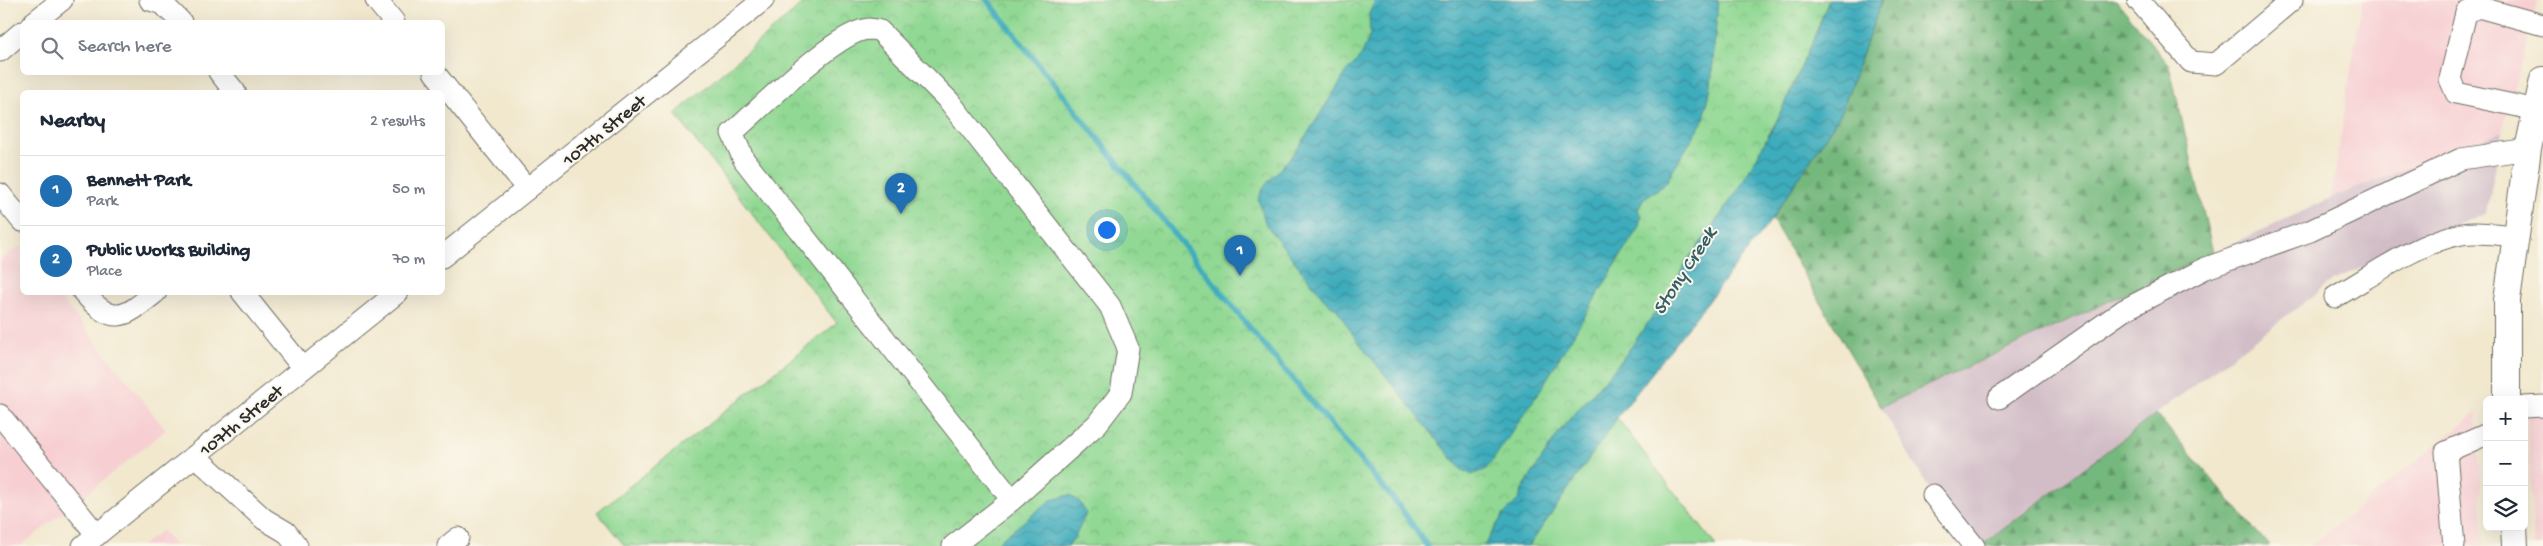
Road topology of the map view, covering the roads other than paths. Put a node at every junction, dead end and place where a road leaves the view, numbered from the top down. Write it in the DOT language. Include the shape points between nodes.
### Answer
graph roads {
  1 [pos="62,0"];
  2 [pos="150,0"];
  3 [pos="376,0"];
  4 [pos="2138,0"];
  5 [pos="2292,0"];
  6 [pos="758,2"];
  7 [pos="37,20"];
  8 [pos="179,20"];
  9 [pos="392,20"];
  10 [pos="2543,25"];
  11 [pos="20,34"];
  12 [pos="0,51"];
  13 [pos="221,75"];
  14 [pos="436,75"];
  15 [pos="2543,80"];
  16 [pos="232,90"];
  17 [pos="2536,110"];
  18 [pos="2528,149"];
  19 [pos="527,189"];
  20 [pos="0,194"];
  21 [pos="20,219"];
  22 [pos="2516,236"];
  23 [pos="445,255"];
  24 [pos="86,295"];
  25 [pos="152,295"];
  26 [pos="244,295"];
  27 [pos="394,295"];
  28 [pos="2335,297"];
  29 [pos="303,368"];
  30 [pos="2507,396"];
  31 [pos="1999,398"];
  32 [pos="2543,406"];
  33 [pos="2528,407"];
  34 [pos="0,415"];
  35 [pos="2483,436"];
  36 [pos="195,456"];
  37 [pos="1933,495"];
  38 [pos="1012,500"];
  39 [pos="2514,531"];
  40 [pos="90,541"];
  41 [pos="297,546"];
  42 [pos="953,546"];
  43 [pos="1974,546"];
  44 [pos="2454,546"];
  45 [pos="2515,546"];
  1 -- 7 [label="street"];
  2 -- 8 [label="street" via="163,4"];
  3 -- 9 [label="street"];
  4 -- 5 [label="street" via="2191,62 2216,64"];
  6 -- 19 [label="street, 107th Street"];
  10 -- 17 [label="street" via="2478,7 2466,13 2450,79 2456,92"];
  11 -- 12 [label="street"];
  13 -- 16 [label="street"];
  14 -- 19 [label="street"];
  15 -- 17 [label="main road"];
  17 -- 18 [label="main road"];
  18 -- 22 [label="main road"];
  18 -- 31 [label="street" via="2461,160 2310,231 2206,268 2124,310"];
  19 -- 23 [label="street, 107th Street"];
  20 -- 21 [label="street"];
  22 -- 28 [label="street" via="2465,234 2443,238"];
  22 -- 30 [label="main road" via="2507,300"];
  24 -- 25 [label="street" via="99,309 120,316 128,314"];
  26 -- 29 [label="street"];
  27 -- 29 [label="street, 107th Street"];
  29 -- 36 [label="street, 107th Street"];
  32 -- 33 [label="street"];
  34 -- 40 [label="street"];
  35 -- 44 [label="street" via="2446,452"];
  36 -- 40 [label="street, 107th Street"];
  36 -- 41 [label="street" via="264,519 286,532"];
  37 -- 43 [label="street"];
  38 -- 38 [label="street" via="1097,424 1121,393 1128,348 1110,306 948,102 880,31 868,29 847,37 818,57 732,133 744,160"];
  38 -- 42 [label="street"];
  39 -- 45 [label="main road"];
}
